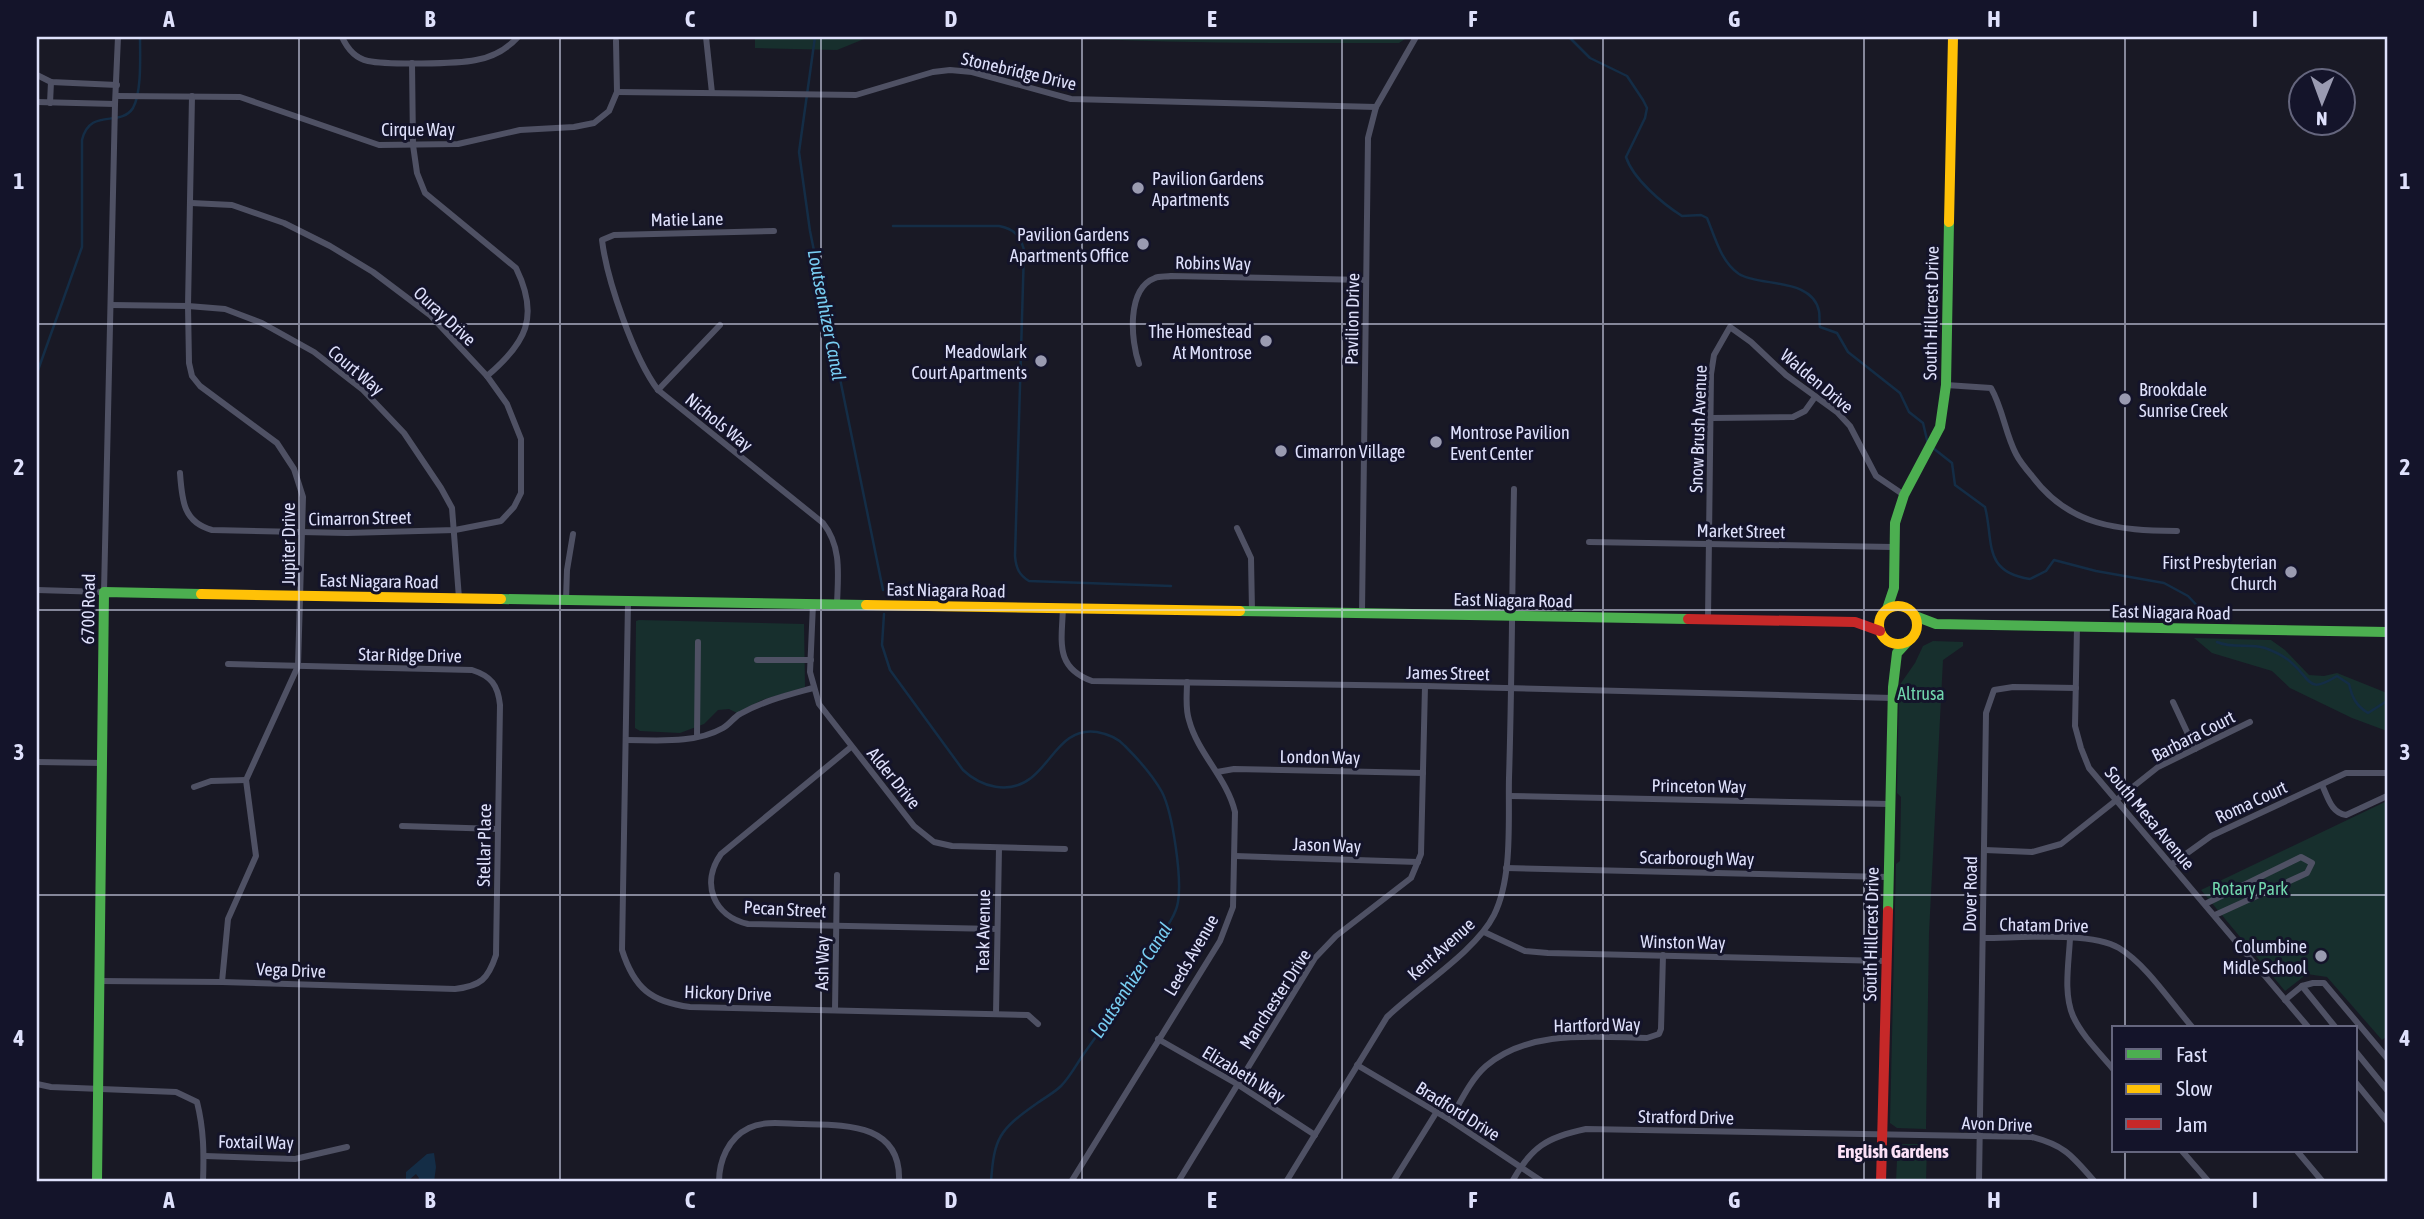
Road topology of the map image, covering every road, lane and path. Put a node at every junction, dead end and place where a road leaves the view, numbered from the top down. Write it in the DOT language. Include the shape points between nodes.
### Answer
graph roads {
  1 [pos="118,37"];
  2 [pos="342,37"];
  3 [pos="518,37"];
  4 [pos="706,37"];
  5 [pos="1416,37"];
  6 [pos="1953,37"];
  7 [pos="616,41"];
  8 [pos="412,63"];
  9 [pos="37,75"];
  10 [pos="51,82"];
  11 [pos="117,85"];
  12 [pos="617,92"];
  13 [pos="712,93"];
  14 [pos="192,96"];
  15 [pos="115,100"];
  16 [pos="37,102"];
  17 [pos="50,103"];
  18 [pos="1376,107"];
  19 [pos="413,145"];
  20 [pos="191,202"];
  21 [pos="774,231"];
  22 [pos="602,240"];
  23 [pos="1366,280"];
  24 [pos="111,305"];
  25 [pos="188,306"];
  26 [pos="720,325"];
  27 [pos="1730,327"];
  28 [pos="1139,363"];
  29 [pos="487,376"];
  30 [pos="1946,385"];
  31 [pos="657,390"];
  32 [pos="1815,397"];
  33 [pos="1712,418"];
  34 [pos="180,474"];
  35 [pos="1514,489"];
  36 [pos="1904,495"];
  37 [pos="1237,528"];
  38 [pos="455,530"];
  39 [pos="2177,531"];
  40 [pos="303,533"];
  41 [pos="573,534"];
  42 [pos="1589,542"];
  43 [pos="1709,545"];
  44 [pos="1893,547"];
  45 [pos="1894,579"];
  46 [pos="37,590"];
  47 [pos="104,592"];
  48 [pos="301,596"];
  49 [pos="459,598"];
  50 [pos="566,600"];
  51 [pos="628,602"];
  52 [pos="813,604"];
  53 [pos="837,604"];
  54 [pos="1063,607"];
  55 [pos="1252,611"];
  56 [pos="1885,611"];
  57 [pos="1362,612"];
  58 [pos="1911,612"];
  59 [pos="1512,616"];
  60 [pos="1708,619"];
  61 [pos="1855,622"];
  62 [pos="1954,624"];
  63 [pos="2077,626"];
  64 [pos="2387,632"];
  65 [pos="1881,633"];
  66 [pos="1909,639"];
  67 [pos="698,642"];
  68 [pos="757,660"];
  69 [pos="811,660"];
  70 [pos="228,664"];
  71 [pos="298,666"];
  72 [pos="1187,682"];
  73 [pos="1425,686"];
  74 [pos="813,688"];
  75 [pos="1511,688"];
  76 [pos="2076,688"];
  77 [pos="1893,692"];
  78 [pos="2173,702"];
  79 [pos="500,705"];
  80 [pos="2250,722"];
  81 [pos="697,736"];
  82 [pos="626,740"];
  83 [pos="851,747"];
  84 [pos="2194,749"];
  85 [pos="37,762"];
  86 [pos="102,763"];
  87 [pos="1217,772"];
  88 [pos="1423,773"];
  89 [pos="2387,773"];
  90 [pos="246,780"];
  91 [pos="2322,785"];
  92 [pos="194,787"];
  93 [pos="1509,796"];
  94 [pos="2387,796"];
  95 [pos="2116,800"];
  96 [pos="1890,804"];
  97 [pos="402,826"];
  98 [pos="498,829"];
  99 [pos="999,848"];
  100 [pos="1065,849"];
  101 [pos="1985,850"];
  102 [pos="1235,856"];
  103 [pos="1418,862"];
  104 [pos="2172,864"];
  105 [pos="1506,868"];
  106 [pos="837,875"];
  107 [pos="1888,877"];
  108 [pos="2205,904"];
  109 [pos="2215,915"];
  110 [pos="836,926"];
  111 [pos="997,929"];
  112 [pos="1484,932"];
  113 [pos="1984,938"];
  114 [pos="2070,938"];
  115 [pos="1662,956"];
  116 [pos="1886,961"];
  117 [pos="99,981"];
  118 [pos="481,981"];
  119 [pos="222,982"];
  120 [pos="2302,986"];
  121 [pos="2285,1000"];
  122 [pos="835,1010"];
  123 [pos="996,1014"];
  124 [pos="1038,1024"];
  125 [pos="2191,1026"];
  126 [pos="2307,1026"];
  127 [pos="2334,1026"];
  128 [pos="1158,1039"];
  129 [pos="2358,1054"];
  130 [pos="2387,1058"];
  131 [pos="1357,1065"];
  132 [pos="2112,1068"];
  133 [pos="37,1084"];
  134 [pos="1237,1084"];
  135 [pos="2358,1085"];
  136 [pos="98,1090"];
  137 [pos="2387,1090"];
  138 [pos="1436,1113"];
  139 [pos="1450,1120"];
  140 [pos="2387,1120"];
  141 [pos="1315,1135"];
  142 [pos="1882,1135"];
  143 [pos="1980,1138"];
  144 [pos="347,1147"];
  145 [pos="2183,1152"];
  146 [pos="2298,1152"];
  147 [pos="205,1156"];
  148 [pos="1520,1167"];
  149 [pos="97,1182"];
  150 [pos="203,1182"];
  151 [pos="719,1182"];
  152 [pos="899,1182"];
  153 [pos="1071,1182"];
  154 [pos="1178,1182"];
  155 [pos="1286,1182"];
  156 [pos="1393,1182"];
  157 [pos="1512,1182"];
  158 [pos="1543,1182"];
  159 [pos="1881,1182"];
  160 [pos="1979,1182"];
  161 [pos="2095,1182"];
  162 [pos="2209,1182"];
  163 [pos="2323,1182"];
  1 -- 11 [label="street, 6700 Road"];
  2 -- 8 [label="street" via="347,50 366,61"];
  3 -- 8 [label="street" via="495,54 474,61"];
  4 -- 13 [label="street"];
  5 -- 18 [label="street, Pavilion Drive"];
  6 -- 30 [label="street, South Hillcrest Drive"];
  7 -- 12 [label="street"];
  8 -- 19 [label="street"];
  9 -- 10 [label="street"];
  10 -- 11 [label="street"];
  10 -- 17 [label="street"];
  11 -- 15 [label="street, 6700 Road"];
  12 -- 13 [label="street, Stonebridge Drive"];
  12 -- 19 [label="street, Cirque Way" via="609,111 594,122 520,130 458,145"];
  13 -- 18 [label="street, Stonebridge Drive" via="856,95 950,70 1071,99"];
  14 -- 15 [label="street, Cirque Way"];
  14 -- 19 [label="street, Cirque Way" via="240,97 379,145"];
  14 -- 20 [label="street, Jupiter Drive"];
  15 -- 17 [label="street, Cirque Way"];
  15 -- 24 [label="street, 6700 Road"];
  16 -- 17 [label="street, Cirque Way"];
  18 -- 23 [label="street, Pavilion Drive" via="1366,168"];
  19 -- 29 [label="street" via="425,193 516,268 524,282 527,323 520,344"];
  20 -- 25 [label="street, Jupiter Drive"];
  20 -- 29 [label="street, Ouray Drive" via="232,205 330,246 430,315"];
  21 -- 22 [label="street, Matie Lane" via="614,235"];
  22 -- 31 [label="street, Nichols Way" via="604,261 636,353"];
  23 -- 28 [label="street, Robins Way" via="1154,278 1135,300 1133,345"];
  23 -- 57 [label="street, Pavilion Drive"];
  24 -- 25 [label="street, Court Way"];
  24 -- 47 [label="street, 6700 Road"];
  25 -- 38 [label="street, Court Way" via="225,310 262,323 314,352 363,390 404,433 442,488 452,508"];
  25 -- 40 [label="street, Jupiter Drive" via="192,376 277,443 295,469 303,498"];
  26 -- 31 [label="street"];
  27 -- 32 [label="street, Walden Drive"];
  27 -- 33 [label="street, Snow Brush Avenue" via="1714,355"];
  29 -- 38 [label="street, Ouray Drive" via="507,404 521,439 521,493 501,522"];
  30 -- 36 [label="street, South Hillcrest Drive" via="1940,427"];
  30 -- 39 [label="street" via="1991,388 2017,456 2051,499 2069,511 2111,527"];
  31 -- 53 [label="street, Nichols Way" via="823,523 837,548"];
  32 -- 33 [label="street" via="1793,418"];
  32 -- 36 [label="street, Walden Drive" via="1850,426 1876,476"];
  33 -- 43 [label="street, Snow Brush Avenue"];
  34 -- 40 [label="street, Cimarron Street" via="182,499 201,527"];
  35 -- 59 [label="street, Kent Avenue"];
  36 -- 44 [label="street, South Hillcrest Drive"];
  37 -- 55 [label="street" via="1251,558"];
  38 -- 40 [label="street, Cimarron Street"];
  38 -- 49 [label="street, Court Way"];
  40 -- 48 [label="street, Jupiter Drive"];
  41 -- 50 [label="street"];
  42 -- 43 [label="street, Market Street"];
  43 -- 44 [label="street, Market Street"];
  43 -- 60 [label="street, Snow Brush Avenue"];
  44 -- 45 [label="street, South Hillcrest Drive"];
  45 -- 56 [label="street, South Hillcrest Drive"];
  45 -- 58 [label="street, South Hillcrest Drive"];
  46 -- 47 [label="street, East Niagara Road"];
  47 -- 48 [label="street, East Niagara Road"];
  47 -- 86 [label="street, 6700 Road"];
  48 -- 49 [label="street, East Niagara Road"];
  48 -- 71 [label="street, Jupiter Drive"];
  49 -- 50 [label="street, East Niagara Road"];
  50 -- 51 [label="street, East Niagara Road"];
  51 -- 52 [label="street, East Niagara Road"];
  51 -- 82 [label="street, Hickory Drive"];
  52 -- 53 [label="street, East Niagara Road"];
  52 -- 69 [label="street, Alder Drive"];
  53 -- 54 [label="street, East Niagara Road"];
  54 -- 55 [label="street, East Niagara Road"];
  54 -- 72 [label="street, James Street" via="1062,649 1076,675 1091,681"];
  55 -- 57 [label="street, East Niagara Road"];
  56 -- 58 [label="street" via="1896,606"];
  56 -- 61 [label="street, East Niagara Road"];
  56 -- 65 [label="street" via="1879,620"];
  57 -- 59 [label="street, East Niagara Road"];
  58 -- 62 [label="street, East Niagara Road" via="1928,622"];
  58 -- 66 [label="street" via="1916,628"];
  59 -- 60 [label="street, East Niagara Road"];
  59 -- 75 [label="street, Kent Avenue"];
  60 -- 61 [label="street, East Niagara Road"];
  61 -- 65 [label="street, East Niagara Road"];
  62 -- 63 [label="street, East Niagara Road"];
  62 -- 66 [label="street, East Niagara Road"];
  63 -- 64 [label="street, East Niagara Road"];
  63 -- 76 [label="street, South Mesa Avenue"];
  65 -- 66 [label="street" via="1894,643"];
  65 -- 77 [label="street, South Hillcrest Drive" via="1891,661"];
  66 -- 77 [label="street, South Hillcrest Drive" via="1897,653"];
  67 -- 81 [label="street"];
  68 -- 69 [label="street"];
  69 -- 74 [label="street, Alder Drive"];
  70 -- 71 [label="street, Star Ridge Drive"];
  71 -- 79 [label="street, Star Ridge Drive" via="472,670 494,681"];
  71 -- 90 [label="street, Jupiter Drive"];
  72 -- 73 [label="street, James Street"];
  72 -- 87 [label="street, Leeds Avenue" via="1189,724"];
  73 -- 75 [label="street, James Street"];
  73 -- 88 [label="street"];
  74 -- 81 [label="street" via="760,704 724,727"];
  74 -- 83 [label="street, Alder Drive" via="819,704"];
  75 -- 77 [label="street, James Street"];
  75 -- 93 [label="street, Kent Avenue"];
  76 -- 95 [label="street, South Mesa Avenue" via="2075,726 2081,748 2089,768"];
  76 -- 101 [label="street, Dover Road" via="1994,690 1986,713"];
  77 -- 96 [label="street, South Hillcrest Drive"];
  78 -- 84 [label="street"];
  79 -- 98 [label="street, Stellar Place"];
  80 -- 84 [label="street, Barbara Court"];
  81 -- 82 [label="street"];
  82 -- 122 [label="street, Hickory Drive" via="622,950 636,982 656,999 673,1005"];
  83 -- 99 [label="street, Alder Drive" via="914,826 934,842"];
  83 -- 110 [label="street, Pecan Street" via="721,854 710,874 714,899 734,921"];
  84 -- 95 [label="street, Barbara Court" via="2158,767"];
  85 -- 86 [label="street"];
  86 -- 117 [label="street, 6700 Road"];
  87 -- 88 [label="street, London Way"];
  87 -- 102 [label="street, Leeds Avenue" via="1235,812"];
  88 -- 103 [label="street"];
  89 -- 91 [label="street, Roma Court" via="2346,773"];
  90 -- 92 [label="street" via="211,781"];
  90 -- 119 [label="street" via="256,856 229,919"];
  91 -- 94 [label="street" via="2339,814"];
  91 -- 104 [label="street, Roma Court" via="2211,836"];
  93 -- 96 [label="street, Princeton Way"];
  93 -- 105 [label="street, Kent Avenue"];
  95 -- 101 [label="street, Barbara Court" via="2061,844 2032,852"];
  95 -- 104 [label="street, South Mesa Avenue"];
  96 -- 107 [label="street, South Hillcrest Drive"];
  97 -- 98 [label="street"];
  98 -- 118 [label="street, Stellar Place" via="496,955 491,972"];
  99 -- 100 [label="street, Alder Drive"];
  99 -- 111 [label="street, Teak Avenue"];
  101 -- 113 [label="street, Dover Road"];
  102 -- 103 [label="street, Jason Way"];
  102 -- 128 [label="street, Leeds Avenue" via="1233,908 1227,926"];
  103 -- 134 [label="street, Manchester Drive" via="1411,878 1315,958"];
  104 -- 108 [label="street, South Mesa Avenue"];
  105 -- 107 [label="street, Scarborough Way"];
  105 -- 112 [label="street, Kent Avenue" via="1502,897"];
  106 -- 110 [label="street, Ash Way"];
  107 -- 116 [label="street, South Hillcrest Drive"];
  108 -- 109 [label="street, South Mesa Avenue"];
  108 -- 109 [label="street" via="2301,857 2312,863 2307,873"];
  109 -- 121 [label="street, South Mesa Avenue"];
  110 -- 111 [label="street, Pecan Street"];
  110 -- 122 [label="street, Ash Way"];
  111 -- 123 [label="street, Teak Avenue"];
  112 -- 115 [label="street, Winston Way" via="1525,951"];
  112 -- 131 [label="street, Kent Avenue" via="1387,1017"];
  113 -- 114 [label="street, Chatam Drive"];
  113 -- 143 [label="street, Dover Road"];
  114 -- 125 [label="street, Chatam Drive" via="2096,940 2126,953"];
  114 -- 132 [label="street" via="2068,993 2073,1015"];
  115 -- 116 [label="street, Winston Way"];
  115 -- 139 [label="street, Hartford Way" via="1659,1034 1647,1038 1554,1038 1505,1054 1484,1067"];
  116 -- 142 [label="street, South Hillcrest Drive"];
  117 -- 119 [label="street, Vega Drive"];
  117 -- 136 [label="street, 6700 Road"];
  118 -- 119 [label="street, Vega Drive" via="455,989"];
  120 -- 121 [label="street"];
  120 -- 127 [label="street"];
  120 -- 130 [label="street" via="2324,984"];
  121 -- 126 [label="street, South Mesa Avenue"];
  122 -- 123 [label="street, Hickory Drive"];
  123 -- 124 [label="street, Hickory Drive" via="1028,1015"];
  128 -- 134 [label="street, Elizabeth Way"];
  128 -- 153 [label="street, Leeds Avenue"];
  129 -- 137 [label="street"];
  131 -- 138 [label="street, Bradford Drive"];
  131 -- 141 [label="street, Kent Avenue"];
  133 -- 136 [label="street"];
  134 -- 141 [label="street, Elizabeth Way"];
  134 -- 154 [label="street, Manchester Drive"];
  135 -- 140 [label="street"];
  136 -- 147 [label="street" via="176,1092 197,1102"];
  136 -- 149 [label="street, 6700 Road"];
  138 -- 139 [label="street, Bradford Drive"];
  138 -- 156 [label="street"];
  139 -- 148 [label="street, Bradford Drive"];
  141 -- 155 [label="street, Kent Avenue"];
  142 -- 143 [label="street, Avon Drive"];
  142 -- 148 [label="street, Stratford Drive" via="1586,1129 1543,1143"];
  142 -- 159 [label="street, South Hillcrest Drive"];
  143 -- 160 [label="street, Dover Road"];
  143 -- 161 [label="street, Avon Drive" via="2032,1138 2052,1143 2068,1152"];
  144 -- 147 [label="street, Foxtail Way" via="295,1159"];
  145 -- 162 [label="street"];
  146 -- 163 [label="street"];
  147 -- 150 [label="street"];
  148 -- 157 [label="street, Stratford Drive"];
  148 -- 158 [label="street, Bradford Drive"];
  151 -- 152 [label="street" via="728,1147 749,1128 767,1124 848,1125 872,1132 894,1154"];
}
